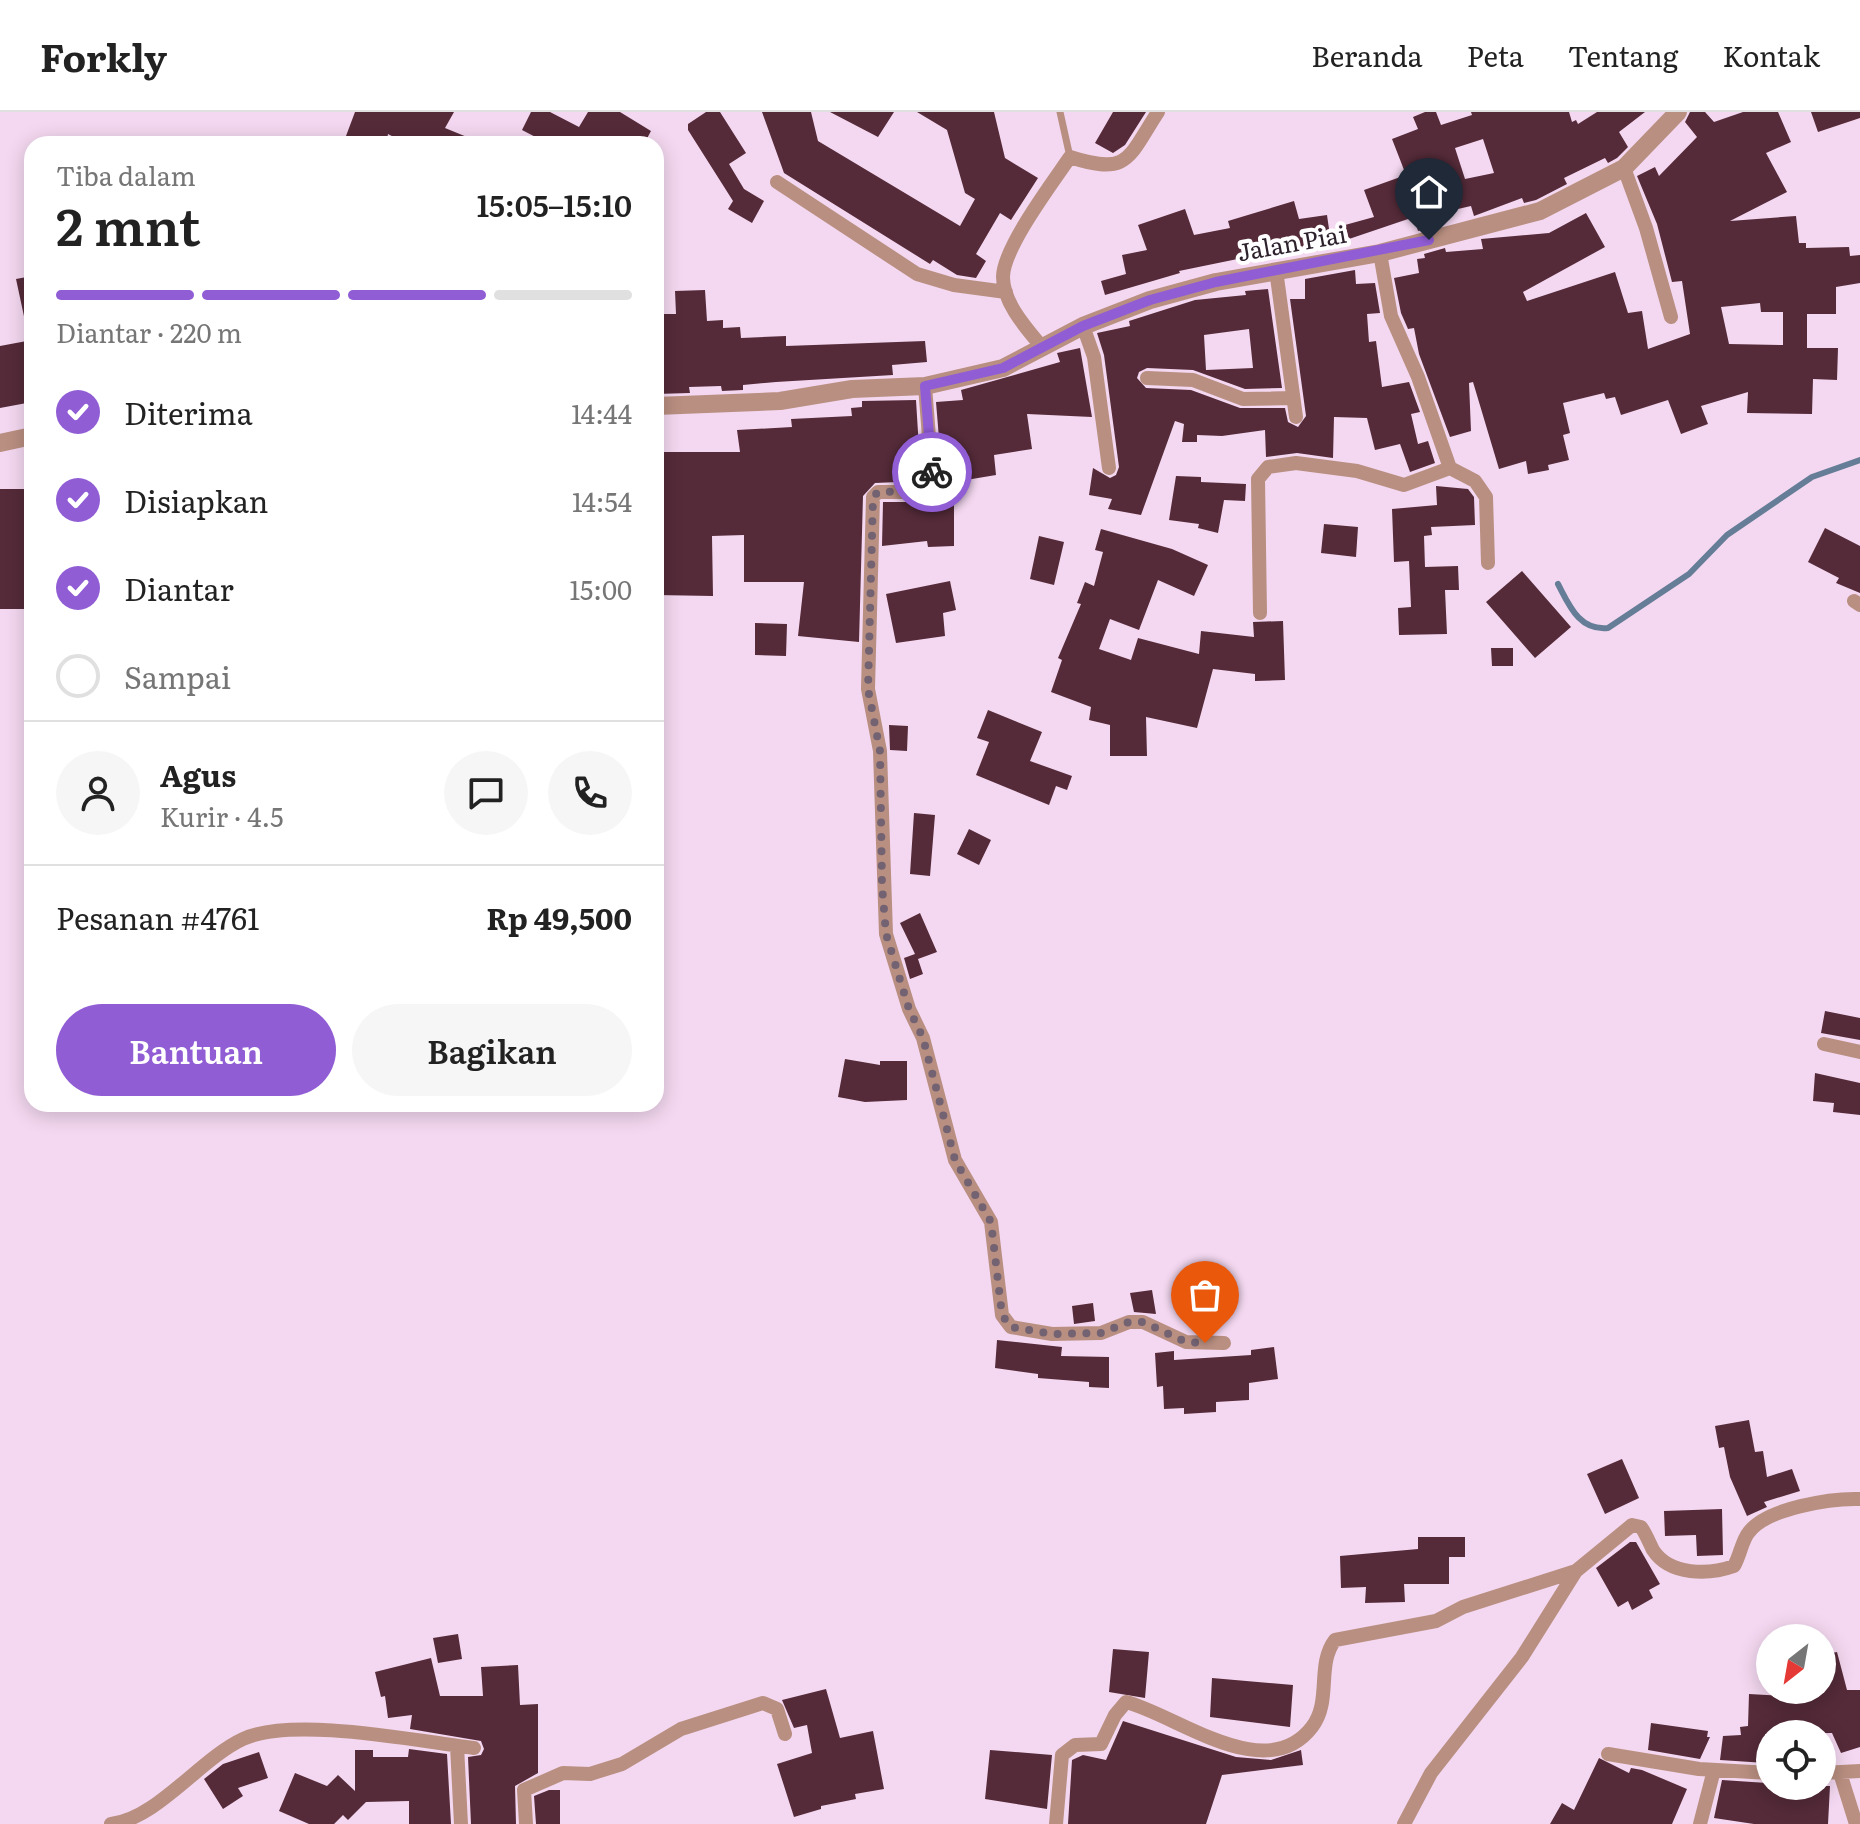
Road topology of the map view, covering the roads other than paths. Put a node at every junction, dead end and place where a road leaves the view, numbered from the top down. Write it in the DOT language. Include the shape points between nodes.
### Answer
graph roads {
  1 [pos="1060,112"];
  2 [pos="1158,112"];
  3 [pos="1678,112"];
  4 [pos="1070,157"];
  5 [pos="1624,168"];
  6 [pos="777,182"];
  7 [pos="1380,253"];
  8 [pos="1276,270"];
  9 [pos="1006,292"];
  10 [pos="1671,317"];
  11 [pos="1083,326"];
  12 [pos="1042,347"];
  13 [pos="1147,378"];
  14 [pos="925,386"];
  15 [pos="1293,398"];
  16 [pos="664,406"];
  17 [pos="1296,417"];
  18 [pos="24,438"];
  19 [pos="0,443"];
  20 [pos="1109,468"];
  21 [pos="1450,468"];
  22 [pos="1488,563"];
  23 [pos="1260,613"];
  24 [pos="1824,1044"];
  25 [pos="1860,1052"];
  26 [pos="1224,1343"];
  27 [pos="1860,1499"];
  28 [pos="1576,1571"];
  29 [pos="785,1734"];
  30 [pos="457,1746"];
  31 [pos="474,1748"];
  32 [pos="1608,1754"];
  33 [pos="1714,1770"];
  34 [pos="1860,1771"];
  35 [pos="1756,1772"];
  36 [pos="1836,1773"];
  37 [pos="1840,1773"];
  38 [pos="111,1824"];
  39 [pos="461,1824"];
  40 [pos="526,1824"];
  41 [pos="1056,1824"];
  42 [pos="1404,1824"];
  43 [pos="1700,1824"];
  44 [pos="1856,1824"];
  1 -- 4 [label="lane"];
  2 -- 4 [label="street" via="1118,165 1097,166"];
  3 -- 5 [label="street, Jalan Piai"];
  4 -- 9 [label="street" via="1014,248 1003,275"];
  5 -- 7 [label="street, Jalan Piai" via="1540,211"];
  5 -- 10 [label="street"];
  6 -- 9 [label="street" via="917,274"];
  7 -- 8 [label="street, Jalan Piai"];
  7 -- 21 [label="street" via="1391,316"];
  8 -- 11 [label="street, Jalan Piai" via="1150,300"];
  8 -- 15 [label="street"];
  9 -- 12 [label="street"];
  11 -- 12 [label="street, Jalan Piai"];
  11 -- 20 [label="street" via="1100,393"];
  12 -- 14 [label="street, Jalan Piai" via="1003,368"];
  13 -- 15 [label="street" via="1193,380 1243,399"];
  14 -- 16 [label="street, Jalan Piai" via="852,389 780,401"];
  14 -- 26 [label="street" via="930,487 923,492 878,492 873,497 868,689 880,751 886,934 923,1038 955,1160 991,1222 1002,1315 1011,1327 1052,1334 1101,1333 1143,1322 1186,1342"];
  15 -- 17 [label="street"];
  18 -- 19 [label="street"];
  21 -- 22 [label="street" via="1475,481 1486,497"];
  21 -- 23 [label="street" via="1404,485 1357,471 1296,463 1268,467 1258,479"];
  24 -- 25 [label="street"];
  27 -- 28 [label="street" via="1832,1498 1759,1524 1748,1533 1734,1566 1714,1573 1666,1563 1641,1527 1632,1525"];
  28 -- 41 [label="street" via="1463,1607 1436,1621 1335,1640 1328,1649 1322,1705 1312,1728 1287,1745 1259,1751 1227,1746 1126,1702 1101,1744 1075,1745 1062,1755"];
  28 -- 42 [label="street" via="1522,1657 1431,1773"];
  29 -- 40 [label="street" via="777,1709 763,1703 681,1729 622,1764 590,1774 563,1773 524,1790"];
  30 -- 31 [label="street"];
  30 -- 38 [label="street" via="317,1729 262,1732 235,1743 135,1817"];
  30 -- 39 [label="street"];
  32 -- 33 [label="street"];
  33 -- 35 [label="street"];
  33 -- 43 [label="street"];
  34 -- 37 [label="street"];
  36 -- 37 [label="street"];
  37 -- 44 [label="street"];
}
